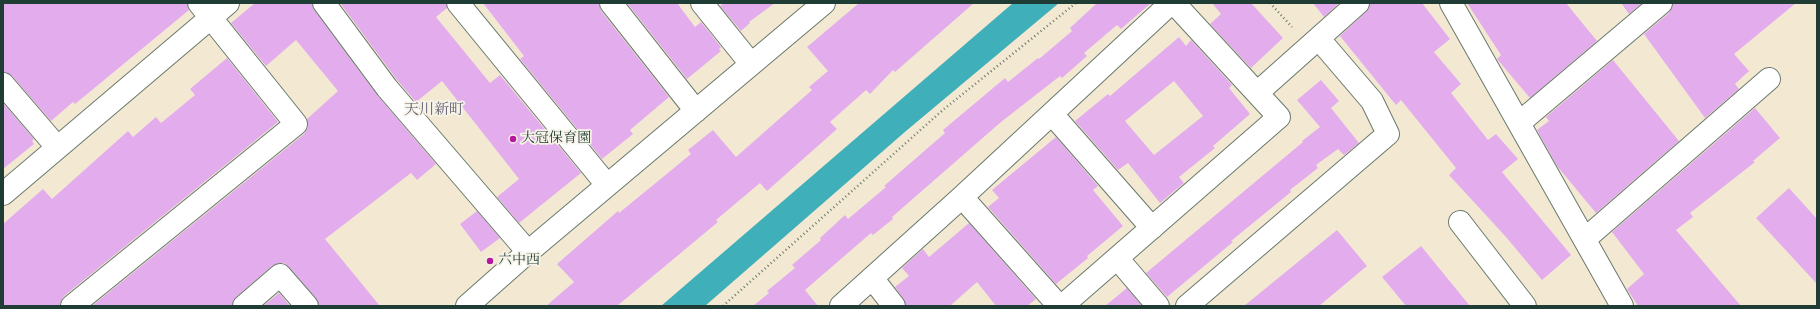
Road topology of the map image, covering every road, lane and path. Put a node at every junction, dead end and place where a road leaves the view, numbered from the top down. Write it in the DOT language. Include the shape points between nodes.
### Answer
graph roads {
  1 [pos="228,3"];
  2 [pos="324,3"];
  3 [pos="458,3"];
  4 [pos="611,3"];
  5 [pos="702,3"];
  6 [pos="824,3"];
  7 [pos="1076,3"];
  8 [pos="1171,3"];
  9 [pos="1174,3"];
  10 [pos="1270,3"];
  11 [pos="1358,3"];
  12 [pos="1451,3"];
  13 [pos="1661,3"];
  14 [pos="204,10"];
  15 [pos="1315,43"];
  16 [pos="751,64"];
  17 [pos="1769,79"];
  18 [pos="3,84"];
  19 [pos="1257,93"];
  20 [pos="696,111"];
  21 [pos="1052,114"];
  22 [pos="1519,123"];
  23 [pos="56,147"];
  24 [pos="607,185"];
  25 [pos="3,194"];
  26 [pos="962,197"];
  27 [pos="1460,222"];
  28 [pos="1152,228"];
  29 [pos="1585,239"];
  30 [pos="528,252"];
  31 [pos="1117,258"];
  32 [pos="872,278"];
  33 [pos="72,306"];
  34 [pos="244,306"];
  35 [pos="307,306"];
  36 [pos="467,306"];
  37 [pos="723,306"];
  38 [pos="841,306"];
  39 [pos="894,306"];
  40 [pos="1061,306"];
  41 [pos="1158,306"];
  42 [pos="1187,306"];
  43 [pos="1525,306"];
  44 [pos="1622,306"];
  1 -- 14 [label="street"];
  2 -- 30 [label="street" via="387,88"];
  3 -- 24 [label="street"];
  4 -- 20 [label="street"];
  5 -- 16 [label="street"];
  6 -- 16 [label="street"];
  7 -- 37 [label="path" via="944,109"];
  8 -- 21 [label="street"];
  9 -- 19 [label="street"];
  10 -- 15 [label="path"];
  11 -- 15 [label="street"];
  12 -- 22 [label="street"];
  13 -- 22 [label="street"];
  14 -- 23 [label="street"];
  14 -- 33 [label="street" via="296,124"];
  15 -- 19 [label="street"];
  15 -- 42 [label="street" via="1372,101 1388,134"];
  16 -- 20 [label="street"];
  17 -- 29 [label="street"];
  18 -- 23 [label="street"];
  19 -- 28 [label="street" via="1279,117"];
  20 -- 24 [label="street"];
  21 -- 26 [label="street"];
  21 -- 28 [label="street"];
  22 -- 29 [label="street"];
  23 -- 25 [label="street"];
  24 -- 30 [label="street"];
  26 -- 32 [label="street"];
  26 -- 40 [label="street"];
  27 -- 43 [label="street"];
  28 -- 31 [label="street"];
  29 -- 44 [label="street"];
  30 -- 36 [label="street"];
  31 -- 40 [label="street"];
  31 -- 41 [label="street"];
  32 -- 38 [label="street"];
  32 -- 39 [label="street"];
  34 -- 35 [label="street" via="280,275"];
}
